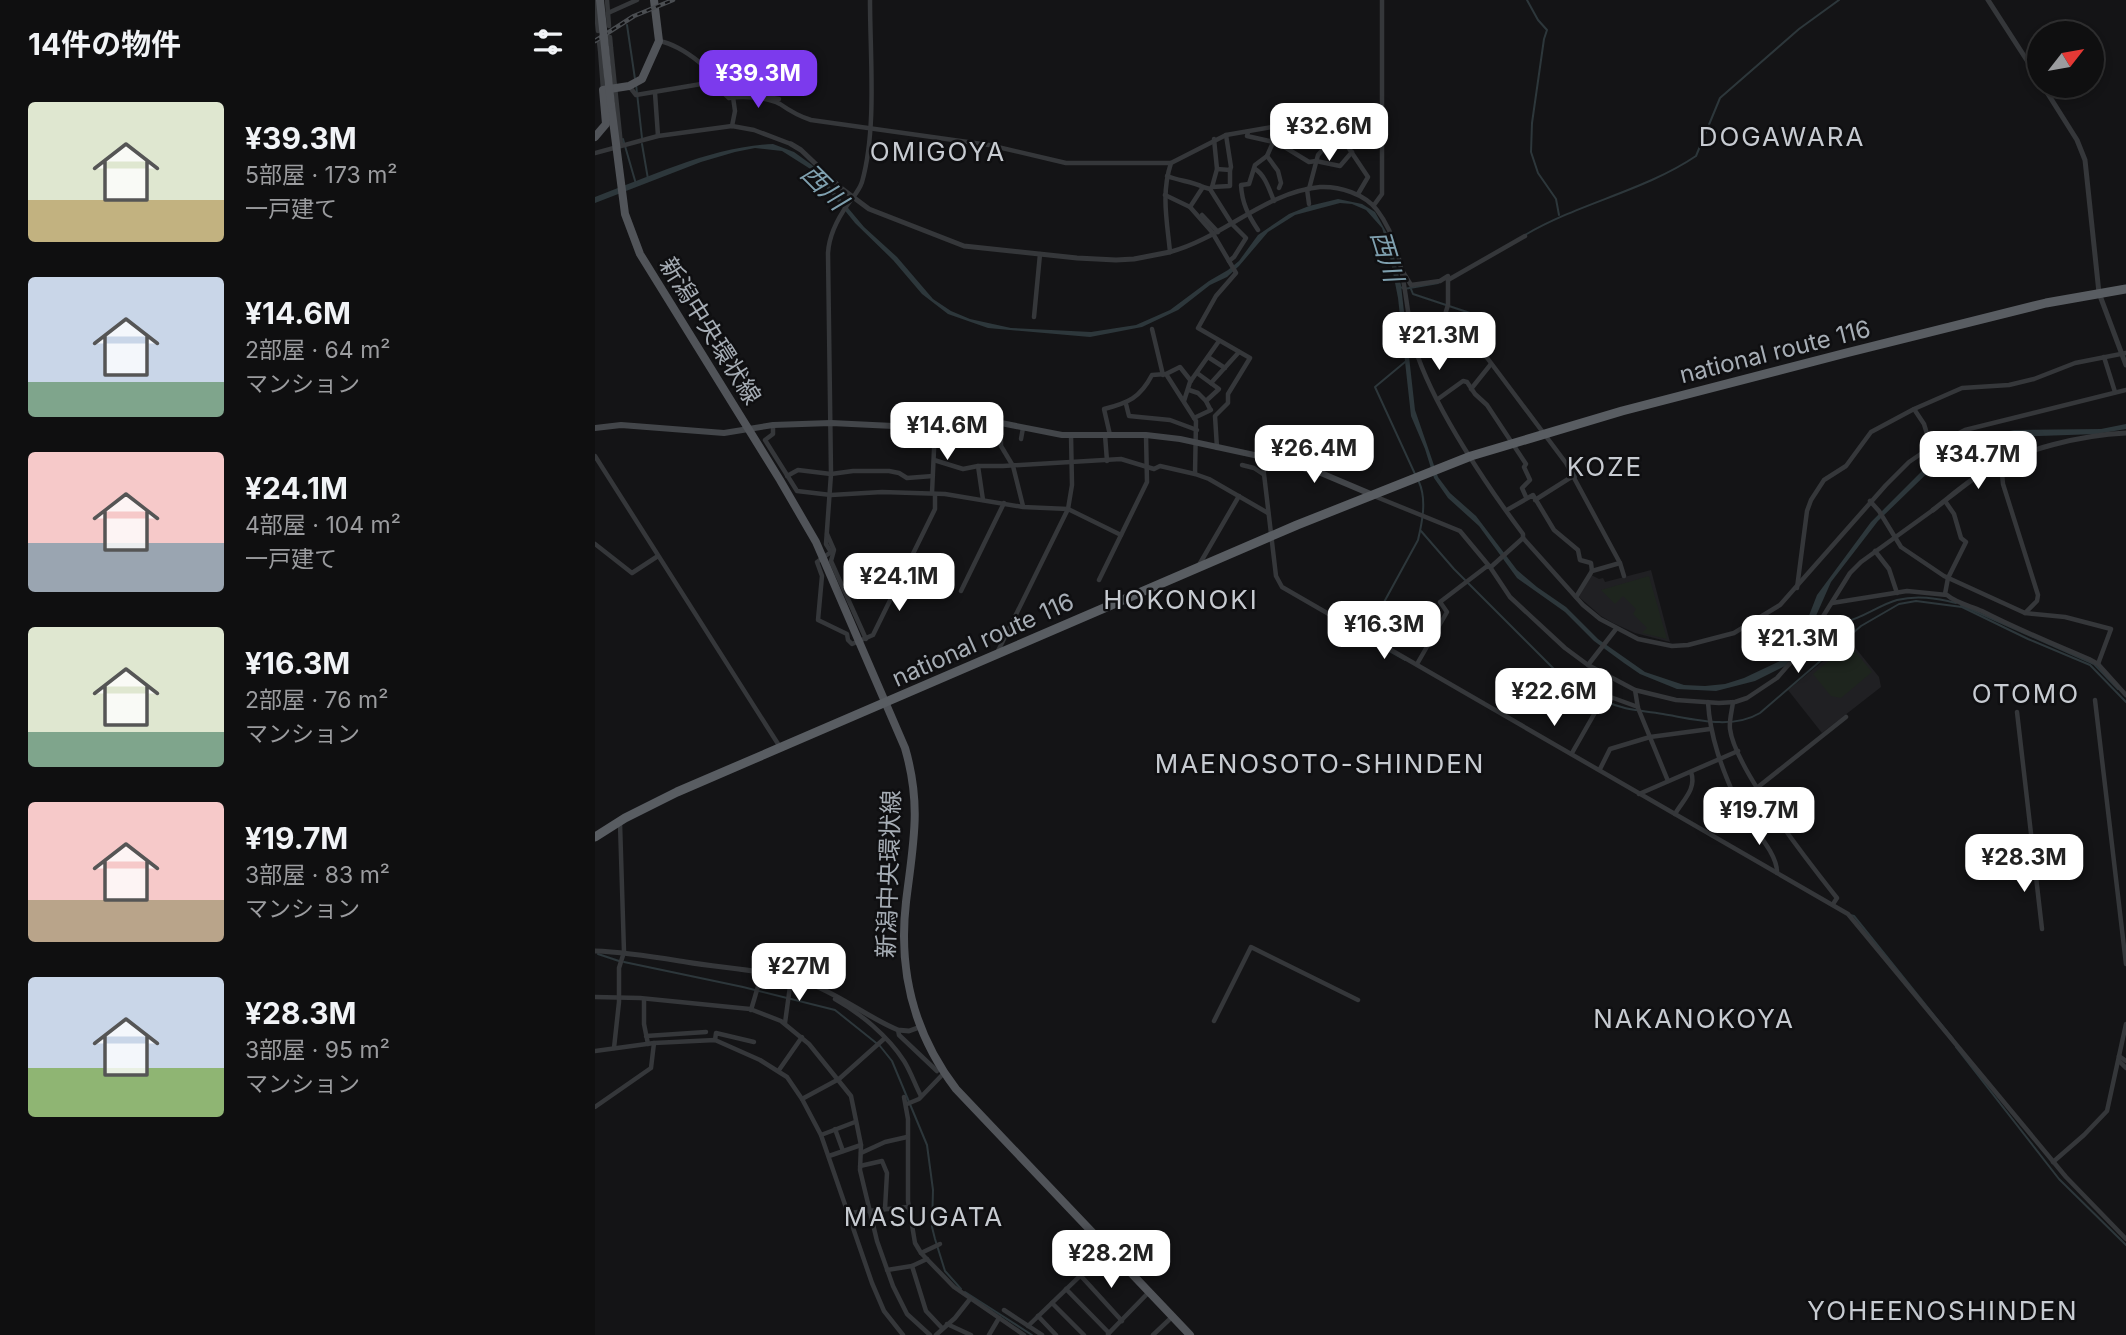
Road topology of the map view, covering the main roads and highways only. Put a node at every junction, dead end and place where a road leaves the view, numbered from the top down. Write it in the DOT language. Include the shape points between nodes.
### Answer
graph roads {
  1 [pos="600,0"];
  2 [pos="655,0"];
  3 [pos="595,137"];
  4 [pos="2126,289"];
  5 [pos="595,428"];
  6 [pos="748,429"];
  7 [pos="1373,495"];
  8 [pos="887,703"];
  9 [pos="595,837"];
  10 [pos="1190,1335"];
  1 -- 6 [label="main road, 新潟中央環状線, bridge" via="627,223 640,254"];
  2 -- 3 [label="main road" via="659,41 642,79 603,90 606,124"];
  4 -- 7 [label="highway, national route 116" via="2046,303 1635,407 1471,456"];
  5 -- 6 [label="main road" via="621,425 724,433"];
  6 -- 7 [label="main road" via="831,423 935,428 1001,423 1071,435 1146,435 1262,456 1321,472"];
  6 -- 8 [label="main road, 新潟中央環状線" via="824,558"];
  7 -- 8 [label="highway, national route 116"];
  8 -- 9 [label="highway, national route 116" via="656,802"];
  8 -- 10 [label="main road, 新潟中央環状線" via="908,758 915,797 904,944 909,997 941,1072"];
}
